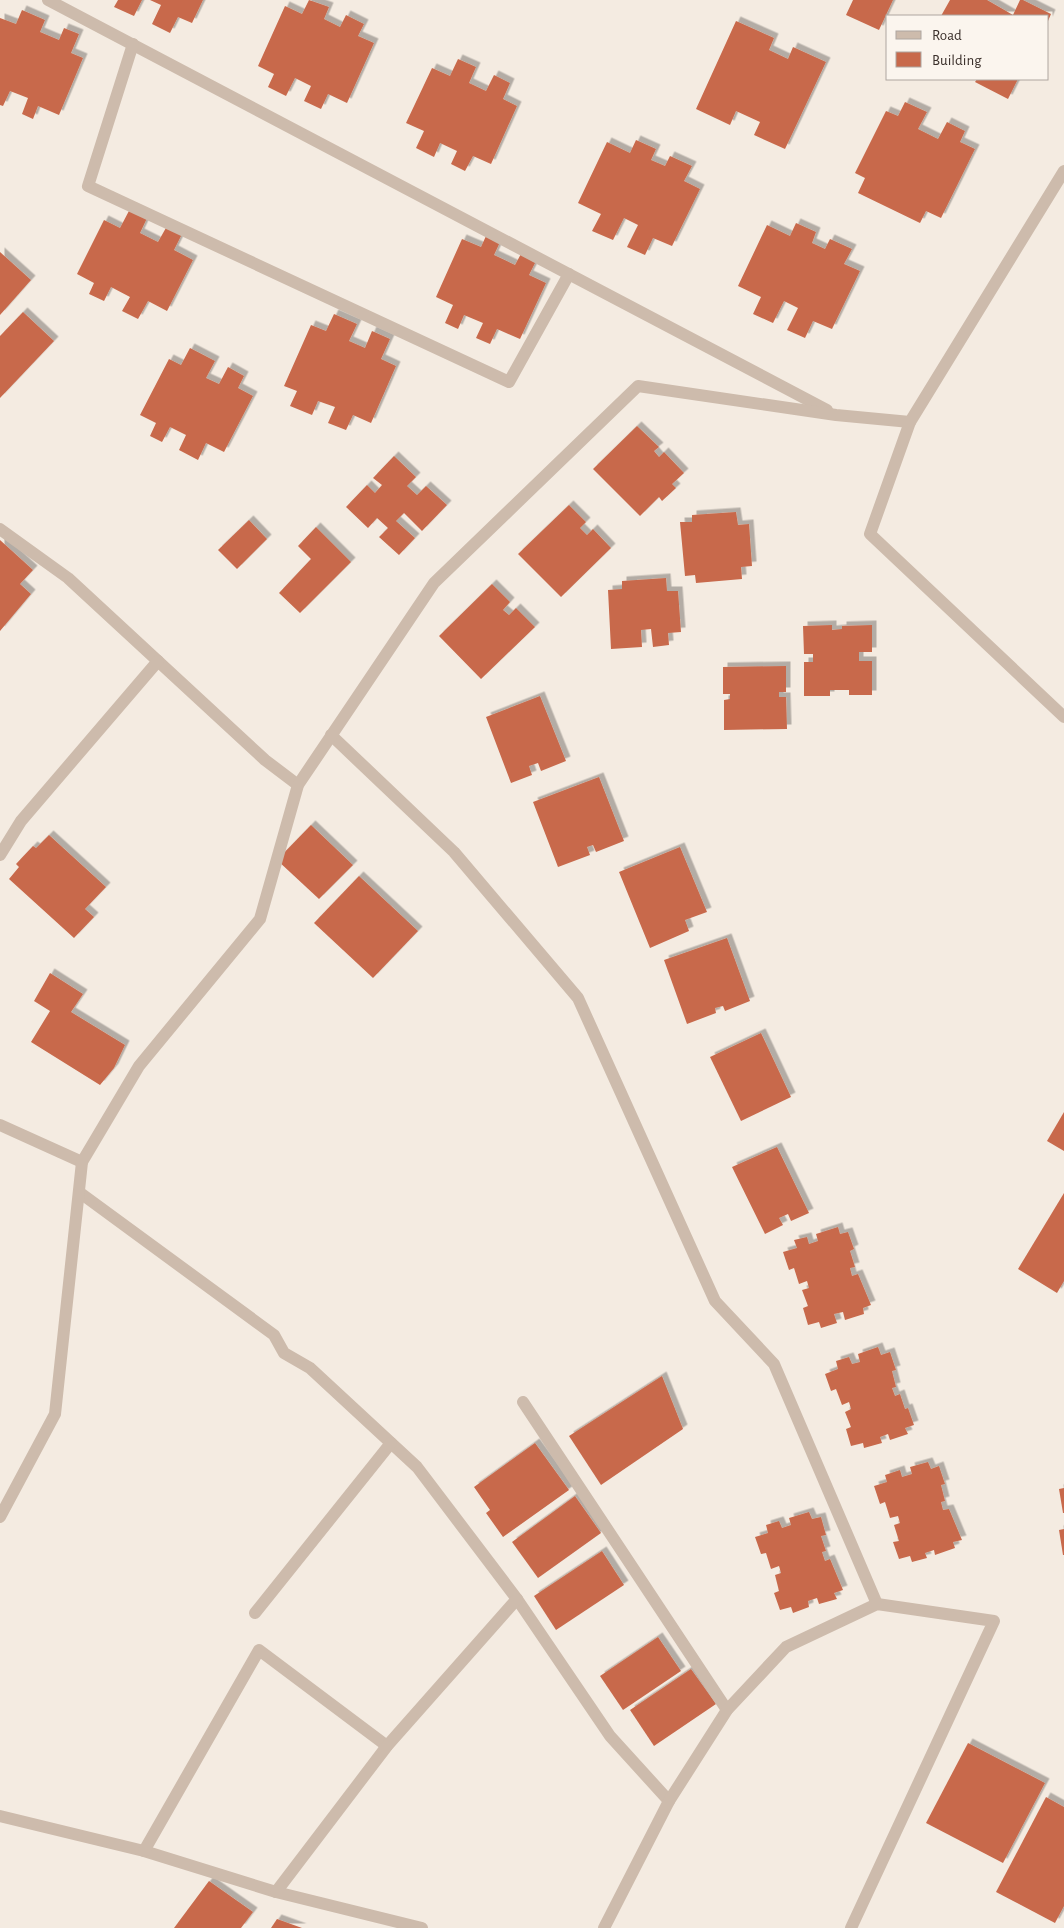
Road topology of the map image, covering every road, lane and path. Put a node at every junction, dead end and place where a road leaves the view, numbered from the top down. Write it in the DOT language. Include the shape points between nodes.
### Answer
graph roads {
  1 [pos="48,0"];
  2 [pos="133,44"];
  3 [pos="1064,170"];
  4 [pos="569,274"];
  5 [pos="836,415"];
  6 [pos="910,422"];
  7 [pos="0,529"];
  8 [pos="158,661"];
  9 [pos="1064,717"];
  10 [pos="331,735"];
  11 [pos="298,785"];
  12 [pos="0,855"];
  13 [pos="0,1125"];
  14 [pos="82,1162"];
  15 [pos="79,1192"];
  16 [pos="523,1402"];
  17 [pos="391,1443"];
  18 [pos="0,1516"];
  19 [pos="517,1599"];
  20 [pos="877,1604"];
  21 [pos="255,1613"];
  22 [pos="727,1710"];
  23 [pos="387,1746"];
  24 [pos="669,1801"];
  25 [pos="0,1816"];
  26 [pos="144,1851"];
  27 [pos="276,1892"];
  28 [pos="422,1928"];
  29 [pos="604,1928"];
  30 [pos="851,1928"];
  1 -- 2 [label="street"];
  2 -- 4 [label="street"];
  2 -- 4 [label="street" via="88,186 509,382"];
  3 -- 6 [label="street"];
  4 -- 5 [label="street"];
  5 -- 6 [label="street"];
  5 -- 10 [label="street" via="638,386 434,583"];
  6 -- 9 [label="street" via="870,534"];
  7 -- 8 [label="street" via="68,578"];
  8 -- 11 [label="street" via="265,760"];
  8 -- 12 [label="street" via="21,820"];
  10 -- 11 [label="street"];
  10 -- 20 [label="street" via="454,852 578,998 715,1301 774,1364"];
  11 -- 14 [label="street" via="260,919 139,1066"];
  13 -- 14 [label="street"];
  14 -- 15 [label="street"];
  15 -- 17 [label="street" via="274,1335 284,1353 310,1368"];
  15 -- 18 [label="street" via="54,1414"];
  16 -- 22 [label="street"];
  17 -- 19 [label="street" via="417,1467"];
  17 -- 21 [label="street"];
  19 -- 23 [label="street"];
  19 -- 24 [label="street" via="610,1736"];
  20 -- 22 [label="street" via="786,1647"];
  20 -- 30 [label="street" via="994,1621"];
  22 -- 24 [label="street"];
  23 -- 26 [label="street" via="259,1650"];
  23 -- 27 [label="street"];
  24 -- 29 [label="street"];
  25 -- 26 [label="street"];
  26 -- 27 [label="street"];
  27 -- 28 [label="street"];
}
